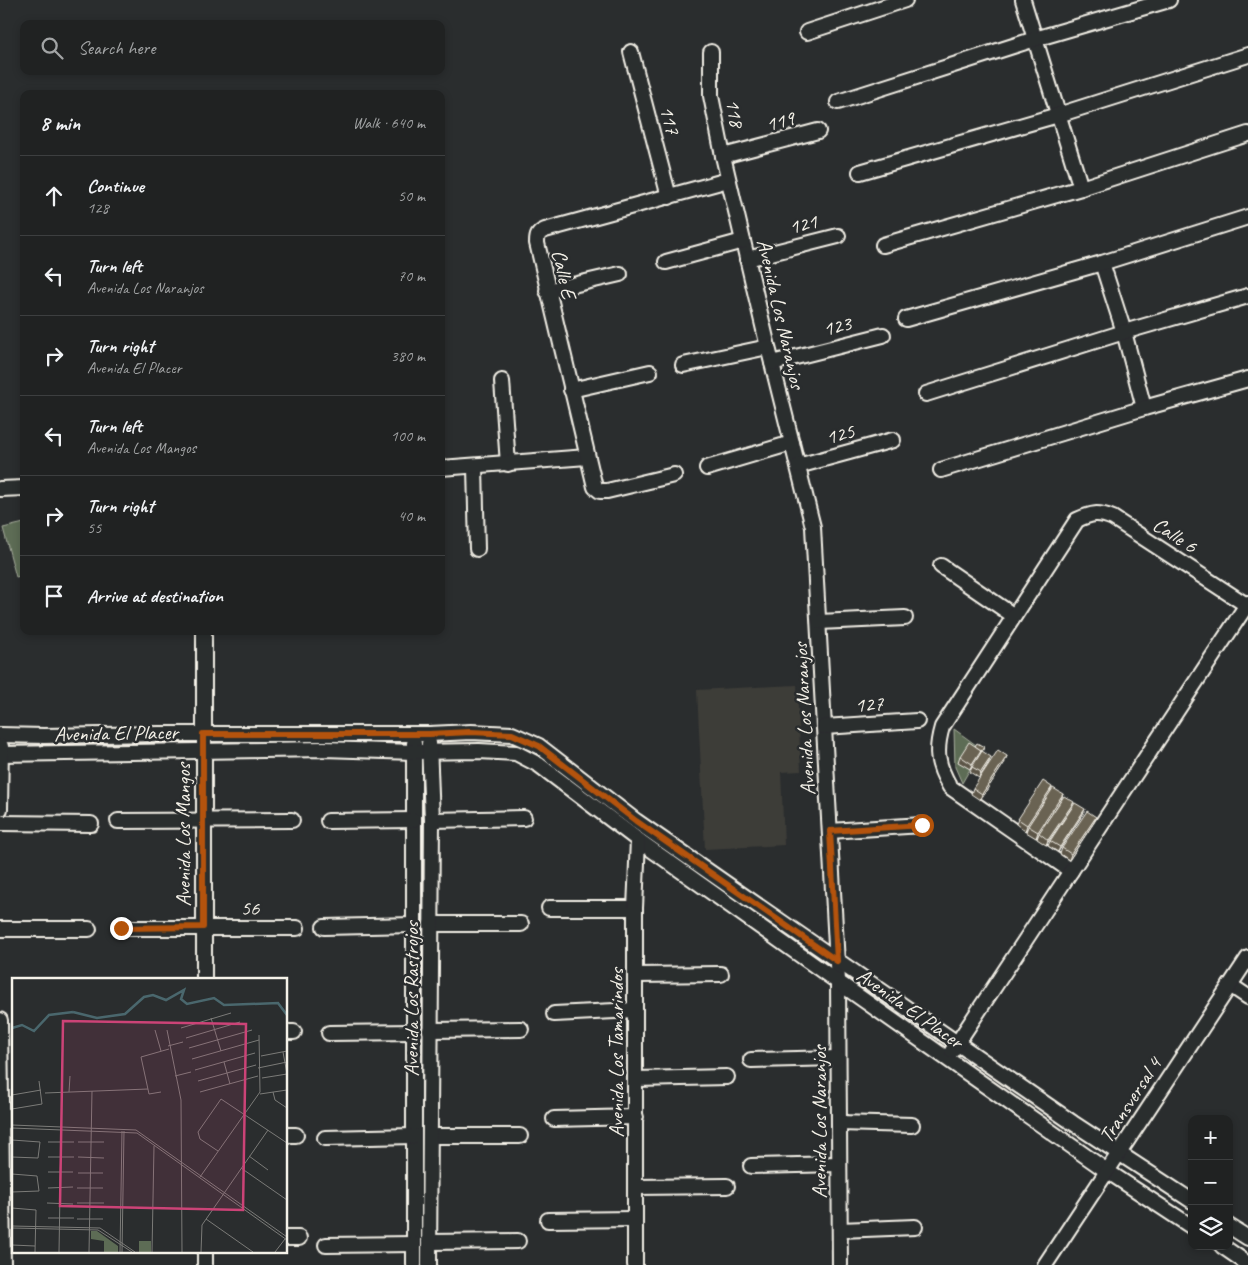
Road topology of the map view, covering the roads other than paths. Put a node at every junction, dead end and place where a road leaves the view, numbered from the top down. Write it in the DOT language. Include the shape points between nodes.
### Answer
graph roads {
  1 [pos="905,0"];
  2 [pos="1023,0"];
  3 [pos="1169,0"];
  4 [pos="807,32"];
  5 [pos="1035,39"];
  6 [pos="631,52"];
  7 [pos="711,52"];
  8 [pos="1248,55"];
  9 [pos="838,102"];
  10 [pos="1058,114"];
  11 [pos="818,131"];
  12 [pos="1248,134"];
  13 [pos="723,156"];
  14 [pos="860,172"];
  15 [pos="728,180"];
  16 [pos="1081,188"];
  17 [pos="669,198"];
  18 [pos="1248,218"];
  19 [pos="838,236"];
  20 [pos="743,241"];
  21 [pos="883,245"];
  22 [pos="747,258"];
  23 [pos="666,262"];
  24 [pos="1102,263"];
  25 [pos="620,274"];
  26 [pos="547,291"];
  27 [pos="1248,296"];
  28 [pos="906,319"];
  29 [pos="1124,332"];
  30 [pos="883,335"];
  31 [pos="768,346"];
  32 [pos="772,364"];
  33 [pos="683,365"];
  34 [pos="650,372"];
  35 [pos="1248,379"];
  36 [pos="502,381"];
  37 [pos="571,390"];
  38 [pos="926,394"];
  39 [pos="1144,408"];
  40 [pos="893,440"];
  41 [pos="792,443"];
  42 [pos="587,457"];
  43 [pos="508,464"];
  44 [pos="475,466"];
  45 [pos="798,466"];
  46 [pos="445,468"];
  47 [pos="707,468"];
  48 [pos="941,470"];
  49 [pos="674,475"];
  50 [pos="20,488"];
  51 [pos="0,489"];
  52 [pos="477,549"];
  53 [pos="941,566"];
  54 [pos="1248,605"];
  55 [pos="1014,616"];
  56 [pos="905,618"];
  57 [pos="818,622"];
  58 [pos="204,635"];
  59 [pos="917,721"];
  60 [pos="824,727"];
  61 [pos="203,734"];
  62 [pos="414,734"];
  63 [pos="429,734"];
  64 [pos="0,735"];
  65 [pos="203,752"];
  66 [pos="414,752"];
  67 [pos="430,752"];
  68 [pos="1,754"];
  69 [pos="0,809"];
  70 [pos="524,818"];
  71 [pos="292,820"];
  72 [pos="414,820"];
  73 [pos="432,820"];
  74 [pos="118,821"];
  75 [pos="203,821"];
  76 [pos="328,821"];
  77 [pos="0,823"];
  78 [pos="91,824"];
  79 [pos="922,825"];
  80 [pos="830,831"];
  81 [pos="638,840"];
  82 [pos="1071,871"];
  83 [pos="549,908"];
  84 [pos="635,908"];
  85 [pos="431,924"];
  86 [pos="521,924"];
  87 [pos="414,925"];
  88 [pos="324,926"];
  89 [pos="203,927"];
  90 [pos="121,928"];
  91 [pos="297,928"];
  92 [pos="0,929"];
  93 [pos="88,929"];
  94 [pos="1248,958"];
  95 [pos="837,961"];
  96 [pos="721,974"];
  97 [pos="636,976"];
  98 [pos="204,978"];
  99 [pos="838,982"];
  100 [pos="1230,985"];
  101 [pos="1248,996"];
  102 [pos="634,1010"];
  103 [pos="554,1014"];
  104 [pos="0,1020"];
  105 [pos="520,1029"];
  106 [pos="430,1030"];
  107 [pos="0,1032"];
  108 [pos="414,1032"];
  109 [pos="329,1033"];
  110 [pos="957,1044"];
  111 [pos="838,1058"];
  112 [pos="947,1058"];
  113 [pos="751,1060"];
  114 [pos="726,1076"];
  115 [pos="636,1079"];
  116 [pos="636,1117"];
  117 [pos="554,1119"];
  118 [pos="839,1123"];
  119 [pos="912,1125"];
  120 [pos="5,1136"];
  121 [pos="414,1136"];
  122 [pos="430,1136"];
  123 [pos="520,1136"];
  124 [pos="325,1138"];
  125 [pos="1119,1154"];
  126 [pos="839,1164"];
  127 [pos="751,1166"];
  128 [pos="1108,1171"];
  129 [pos="727,1186"];
  130 [pos="635,1188"];
  131 [pos="1188,1198"];
  132 [pos="635,1219"];
  133 [pos="548,1220"];
  134 [pos="1188,1223"];
  135 [pos="915,1227"];
  136 [pos="1233,1229"];
  137 [pos="840,1230"];
  138 [pos="1248,1238"];
  139 [pos="518,1240"];
  140 [pos="429,1242"];
  141 [pos="6,1244"];
  142 [pos="414,1244"];
  143 [pos="326,1245"];
  144 [pos="1228,1250"];
  145 [pos="205,1252"];
  146 [pos="1248,1264"];
  147 [pos="3,1265"];
  148 [pos="205,1265"];
  149 [pos="414,1265"];
  150 [pos="429,1265"];
  151 [pos="635,1265"];
  152 [pos="840,1265"];
  153 [pos="1045,1265"];
  1 -- 4 [label="street"];
  2 -- 5 [label="street"];
  3 -- 5 [label="street"];
  5 -- 9 [label="street"];
  5 -- 10 [label="street"];
  6 -- 17 [label="street, 117"];
  7 -- 13 [label="street, 118" via="710,89"];
  8 -- 10 [label="street"];
  10 -- 14 [label="street"];
  10 -- 16 [label="street"];
  11 -- 13 [label="street, 119"];
  12 -- 16 [label="street"];
  13 -- 15 [label="street, 118"];
  15 -- 17 [label="street, Calle E"];
  15 -- 20 [label="street, Avenida Los Naranjos"];
  16 -- 21 [label="street"];
  17 -- 26 [label="street, Calle E" via="540,232 537,243"];
  18 -- 24 [label="street"];
  19 -- 22 [label="street, 121"];
  20 -- 22 [label="street, Avenida Los Naranjos"];
  20 -- 23 [label="street"];
  22 -- 31 [label="street, Avenida Los Naranjos"];
  24 -- 28 [label="street"];
  24 -- 29 [label="street"];
  25 -- 26 [label="street"];
  26 -- 37 [label="street, Calle E"];
  27 -- 29 [label="street"];
  29 -- 38 [label="street"];
  29 -- 39 [label="street"];
  30 -- 32 [label="street, 123"];
  31 -- 32 [label="street, Avenida Los Naranjos"];
  31 -- 33 [label="street"];
  32 -- 41 [label="street, Avenida Los Naranjos"];
  34 -- 37 [label="street"];
  35 -- 39 [label="street"];
  36 -- 43 [label="street"];
  37 -- 42 [label="street, Calle E"];
  39 -- 48 [label="street"];
  40 -- 45 [label="street, 125"];
  41 -- 45 [label="street, Avenida Los Naranjos"];
  41 -- 47 [label="street"];
  42 -- 43 [label="street"];
  42 -- 49 [label="street, Calle E" via="595,487 600,491"];
  43 -- 44 [label="street"];
  44 -- 46 [label="street"];
  44 -- 52 [label="street"];
  45 -- 57 [label="street, Avenida Los Naranjos" via="813,527"];
  50 -- 51 [label="street"];
  53 -- 55 [label="street"];
  54 -- 55 [label="street, Calle 6" via="1113,518 1100,513 1077,520"];
  54 -- 82 [label="street"];
  55 -- 82 [label="street" via="942,727 937,742 939,763 950,787"];
  56 -- 57 [label="street"];
  57 -- 60 [label="street, Avenida Los Naranjos"];
  58 -- 61 [label="street, Avenida Los Mangos"];
  59 -- 60 [label="street, 127"];
  60 -- 80 [label="street, Avenida Los Naranjos"];
  61 -- 62 [label="street, Avenida El Placer"];
  61 -- 64 [label="street, Avenida El Placer"];
  61 -- 65 [label="street, Avenida Los Mangos"];
  62 -- 63 [label="street, Avenida El Placer"];
  62 -- 66 [label="street, Avenida Los Rastrojos"];
  63 -- 67 [label="street, Avenida Los Rastrojos"];
  63 -- 95 [label="street, Avenida El Placer" via="512,734 539,746 636,821"];
  64 -- 68 [label="street"];
  65 -- 66 [label="street, Avenida El Placer" via="324,749"];
  65 -- 68 [label="street, Avenida El Placer"];
  65 -- 75 [label="street, Avenida Los Mangos"];
  66 -- 67 [label="street, Avenida El Placer"];
  66 -- 72 [label="street, Avenida Los Rastrojos"];
  67 -- 73 [label="street, Avenida Los Rastrojos"];
  67 -- 81 [label="street, Avenida El Placer" via="516,753 539,765"];
  68 -- 69 [label="street"];
  70 -- 73 [label="street"];
  71 -- 75 [label="street"];
  72 -- 76 [label="street"];
  72 -- 87 [label="street, Avenida Los Rastrojos"];
  73 -- 85 [label="street, Avenida Los Rastrojos"];
  74 -- 75 [label="street"];
  75 -- 89 [label="street, Avenida Los Mangos"];
  77 -- 78 [label="street"];
  79 -- 80 [label="street"];
  80 -- 95 [label="street, Avenida Los Naranjos"];
  81 -- 84 [label="street, Avenida Los Tamarindos"];
  81 -- 99 [label="street, Avenida El Placer"];
  82 -- 110 [label="street"];
  83 -- 84 [label="street"];
  84 -- 97 [label="street, Avenida Los Tamarindos"];
  85 -- 86 [label="street"];
  85 -- 106 [label="street, Avenida Los Rastrojos"];
  87 -- 88 [label="street"];
  87 -- 108 [label="street, Avenida Los Rastrojos"];
  89 -- 90 [label="street, 56"];
  89 -- 91 [label="street, 56"];
  89 -- 98 [label="street, Avenida Los Mangos"];
  92 -- 93 [label="street"];
  94 -- 100 [label="street, Transversal 4"];
  95 -- 99 [label="street, Avenida Los Naranjos"];
  95 -- 110 [label="street, Avenida El Placer"];
  96 -- 97 [label="street"];
  97 -- 102 [label="street, Avenida Los Tamarindos"];
  99 -- 111 [label="street, Avenida Los Naranjos"];
  99 -- 112 [label="street, Avenida El Placer"];
  100 -- 101 [label="street"];
  100 -- 125 [label="street, Transversal 4"];
  102 -- 103 [label="street"];
  102 -- 115 [label="street, Avenida Los Tamarindos"];
  104 -- 107 [label="street"];
  105 -- 106 [label="street"];
  106 -- 122 [label="street, Avenida Los Rastrojos"];
  107 -- 120 [label="street"];
  108 -- 109 [label="street"];
  108 -- 121 [label="street, Avenida Los Rastrojos"];
  110 -- 112 [label="street"];
  110 -- 125 [label="street, Avenida El Placer"];
  111 -- 113 [label="street"];
  111 -- 118 [label="street, Avenida Los Naranjos"];
  112 -- 128 [label="street, Avenida El Placer"];
  114 -- 115 [label="street"];
  115 -- 116 [label="street, Avenida Los Tamarindos"];
  116 -- 117 [label="street"];
  116 -- 130 [label="street, Avenida Los Tamarindos"];
  118 -- 119 [label="street"];
  118 -- 126 [label="street, Avenida Los Naranjos"];
  120 -- 141 [label="street"];
  121 -- 124 [label="street"];
  121 -- 142 [label="street, Avenida Los Rastrojos"];
  122 -- 123 [label="street"];
  122 -- 140 [label="street, Avenida Los Rastrojos"];
  125 -- 128 [label="street, Transversal 4"];
  125 -- 131 [label="street, Avenida El Placer"];
  126 -- 127 [label="street"];
  126 -- 137 [label="street, Avenida Los Naranjos"];
  128 -- 134 [label="street, Avenida El Placer"];
  128 -- 153 [label="street, Transversal 4"];
  129 -- 130 [label="street"];
  130 -- 132 [label="street, Avenida Los Tamarindos"];
  132 -- 133 [label="street"];
  132 -- 151 [label="street, Avenida Los Tamarindos"];
  135 -- 137 [label="street"];
  136 -- 138 [label="street"];
  137 -- 152 [label="street, Avenida Los Naranjos"];
  139 -- 140 [label="street"];
  140 -- 150 [label="street, Avenida Los Rastrojos"];
  141 -- 147 [label="street"];
  142 -- 143 [label="street"];
  142 -- 149 [label="street, Avenida Los Rastrojos"];
  144 -- 146 [label="street"];
  145 -- 148 [label="street"];
}
